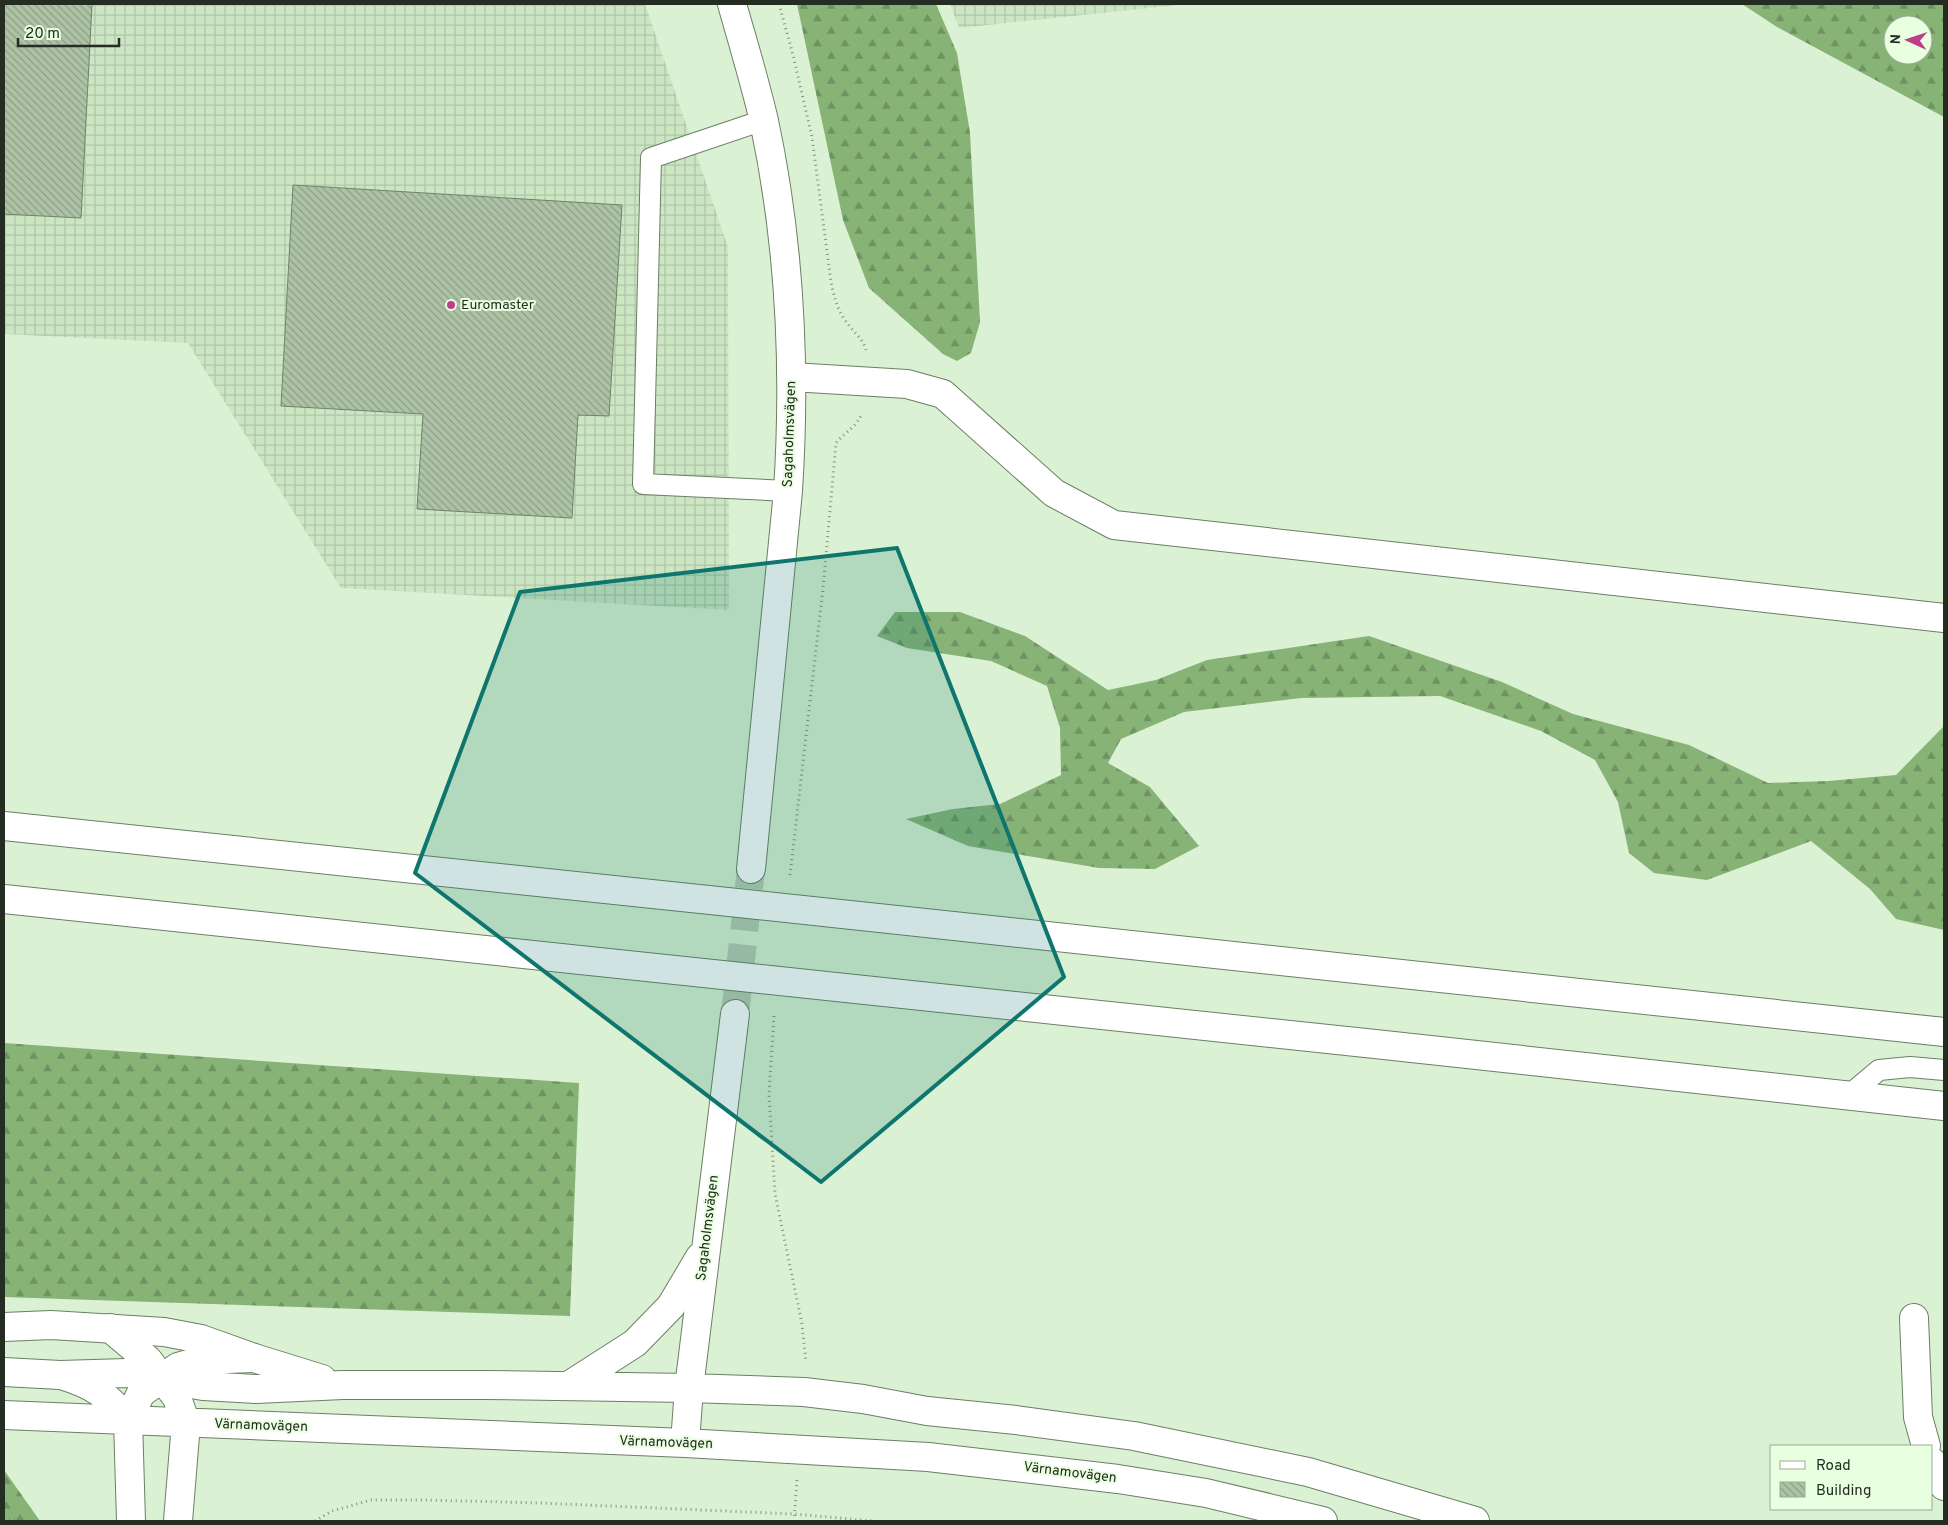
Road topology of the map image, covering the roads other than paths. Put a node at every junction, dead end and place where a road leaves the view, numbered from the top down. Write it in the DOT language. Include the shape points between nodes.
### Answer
graph roads {
  1 [pos="732,4"];
  2 [pos="764,120"];
  3 [pos="792,377"];
  4 [pos="788,491"];
  5 [pos="1944,618"];
  6 [pos="4,826"];
  7 [pos="751,869"];
  8 [pos="4,899"];
  9 [pos="735,1014"];
  10 [pos="1944,1032"];
  11 [pos="1944,1070"];
  12 [pos="1848,1096"];
  13 [pos="1944,1106"];
  14 [pos="706,1248"];
  15 [pos="1914,1318"];
  16 [pos="4,1327"];
  17 [pos="110,1328"];
  18 [pos="254,1358"];
  19 [pos="4,1372"];
  20 [pos="60,1375"];
  21 [pos="161,1378"];
  22 [pos="342,1385"];
  23 [pos="568,1386"];
  24 [pos="689,1388"];
  25 [pos="4,1415"];
  26 [pos="128,1420"];
  27 [pos="186,1423"];
  28 [pos="685,1443"];
  29 [pos="1926,1445"];
  30 [pos="1933,1464"];
  31 [pos="1944,1486"];
  32 [pos="131,1521"];
  33 [pos="178,1521"];
  34 [pos="1322,1521"];
  35 [pos="1475,1521"];
  1 -- 2 [label="main road, Sagaholmsvägen"];
  2 -- 3 [label="main road, Sagaholmsvägen" via="788,280"];
  2 -- 4 [label="lane" via="651,158 643,484"];
  3 -- 4 [label="main road, Sagaholmsvägen"];
  3 -- 5 [label="main road" via="907,384 943,394 1054,493 1114,525"];
  4 -- 7 [label="main road, Sagaholmsvägen"];
  6 -- 10 [label="main road"];
  8 -- 12 [label="main road"];
  9 -- 14 [label="main road, Sagaholmsvägen"];
  11 -- 12 [label="lane" via="1910,1067 1879,1070"];
  12 -- 13 [label="main road"];
  14 -- 23 [label="main road" via="671,1306 635,1343"];
  14 -- 24 [label="main road, Sagaholmsvägen"];
  15 -- 29 [label="main road" via="1918,1417"];
  16 -- 17 [label="main road"];
  17 -- 18 [label="main road" via="164,1332 201,1339"];
  17 -- 21 [label="main road" via="148,1360"];
  18 -- 21 [label="main road" via="192,1363"];
  18 -- 22 [label="main road"];
  19 -- 20 [label="main road"];
  20 -- 21 [label="main road" via="127,1374"];
  20 -- 26 [label="main road" via="95,1387"];
  21 -- 22 [label="main road" via="203,1386 256,1389"];
  21 -- 26 [label="main road" via="141,1393"];
  21 -- 27 [label="main road" via="177,1398"];
  22 -- 23 [label="main road"];
  23 -- 24 [label="main road"];
  24 -- 28 [label="main road, Sagaholmsvägen"];
  24 -- 35 [label="main road" via="804,1392 863,1399 927,1412 1134,1436 1308,1472"];
  25 -- 26 [label="main road, Värnamovägen"];
  26 -- 27 [label="main road, Värnamovägen"];
  26 -- 32 [label="main road"];
  27 -- 28 [label="main road, Värnamovägen"];
  27 -- 33 [label="main road"];
  28 -- 34 [label="main road, Värnamovägen" via="928,1457 1118,1479 1206,1493"];
  30 -- 31 [label="main road"];
}
